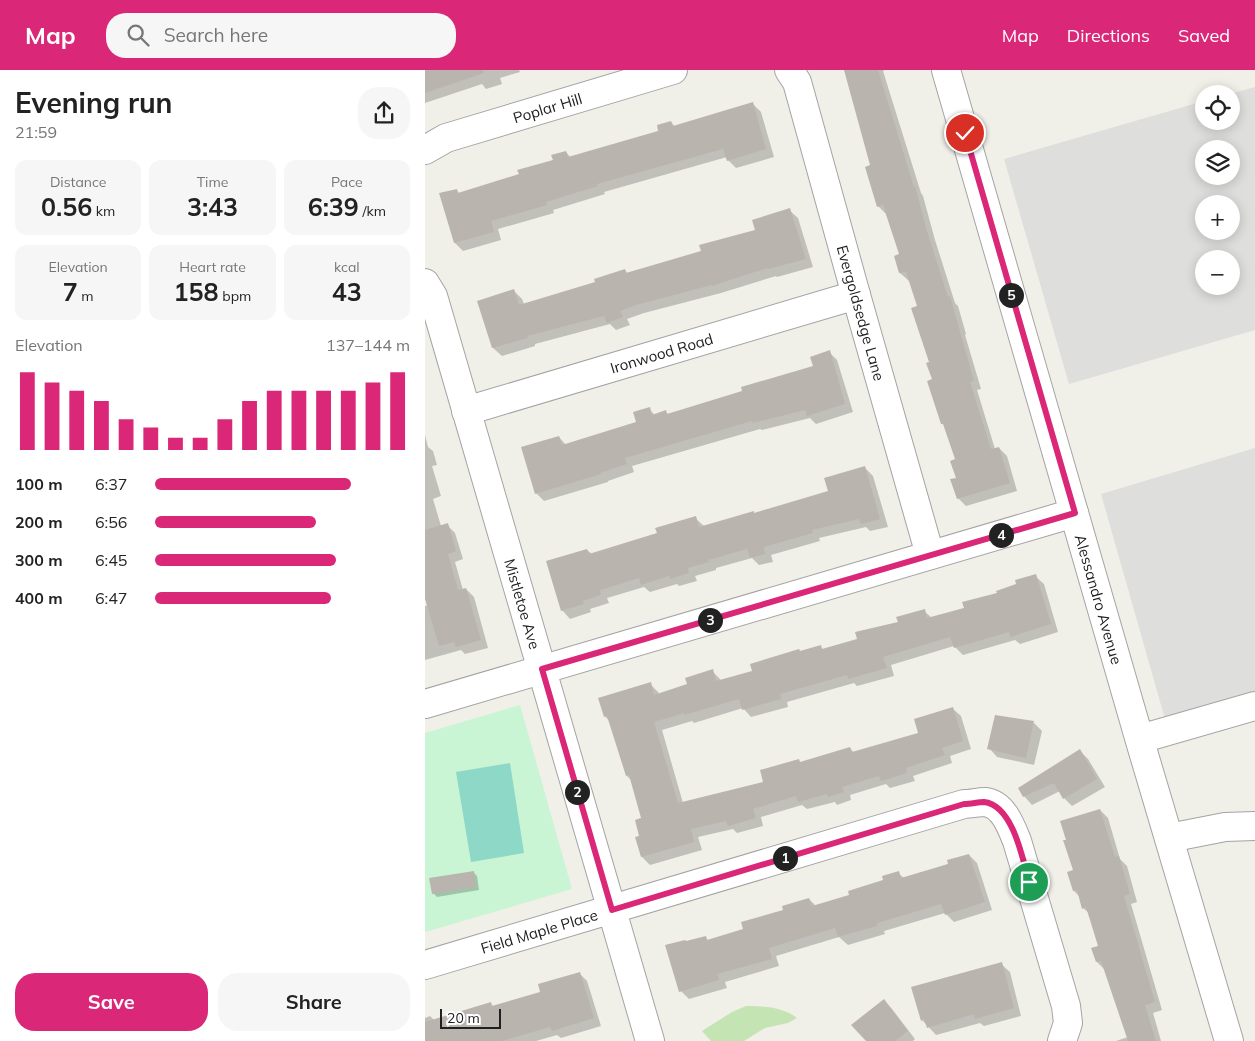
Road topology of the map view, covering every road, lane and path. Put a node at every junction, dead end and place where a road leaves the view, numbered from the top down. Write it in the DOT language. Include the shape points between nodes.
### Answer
graph roads {
  1 [pos="673,70"];
  2 [pos="789,70"];
  3 [pos="946,70"];
  4 [pos="425,150"];
  5 [pos="425,283"];
  6 [pos="856,295"];
  7 [pos="466,411"];
  8 [pos="1075,513"];
  9 [pos="930,555"];
  10 [pos="542,669"];
  11 [pos="425,704"];
  12 [pos="1255,706"];
  13 [pos="1140,740"];
  14 [pos="1255,826"];
  15 [pos="1169,838"];
  16 [pos="612,910"];
  17 [pos="425,965"];
  18 [pos="650,1041"];
  19 [pos="1061,1041"];
  20 [pos="1229,1041"];
  1 -- 4 [label="street, Poplar Hill" via="446,138"];
  2 -- 6 [label="street, Evergoldsedge Lane" via="797,82"];
  3 -- 8 [label="street, Alessandro Avenue"];
  5 -- 7 [label="street, Mistletoe Ave" via="433,296"];
  6 -- 7 [label="street, Ironwood Road"];
  6 -- 9 [label="street, Evergoldsedge Lane"];
  7 -- 10 [label="street, Mistletoe Ave"];
  8 -- 9 [label="street"];
  8 -- 13 [label="street, Alessandro Avenue"];
  9 -- 10 [label="street"];
  10 -- 11 [label="street"];
  10 -- 16 [label="street, Mistletoe Ave"];
  12 -- 13 [label="street"];
  13 -- 15 [label="street, Alessandro Avenue"];
  14 -- 15 [label="street" via="1225,827"];
  15 -- 20 [label="street, Alessandro Avenue"];
  16 -- 17 [label="street, Field Maple Place"];
  16 -- 18 [label="street, Mistletoe Ave"];
  16 -- 19 [label="street, Field Maple Place" via="964,804 985,802 998,808 1010,823 1017,841 1066,1006 1068,1023"];
}
